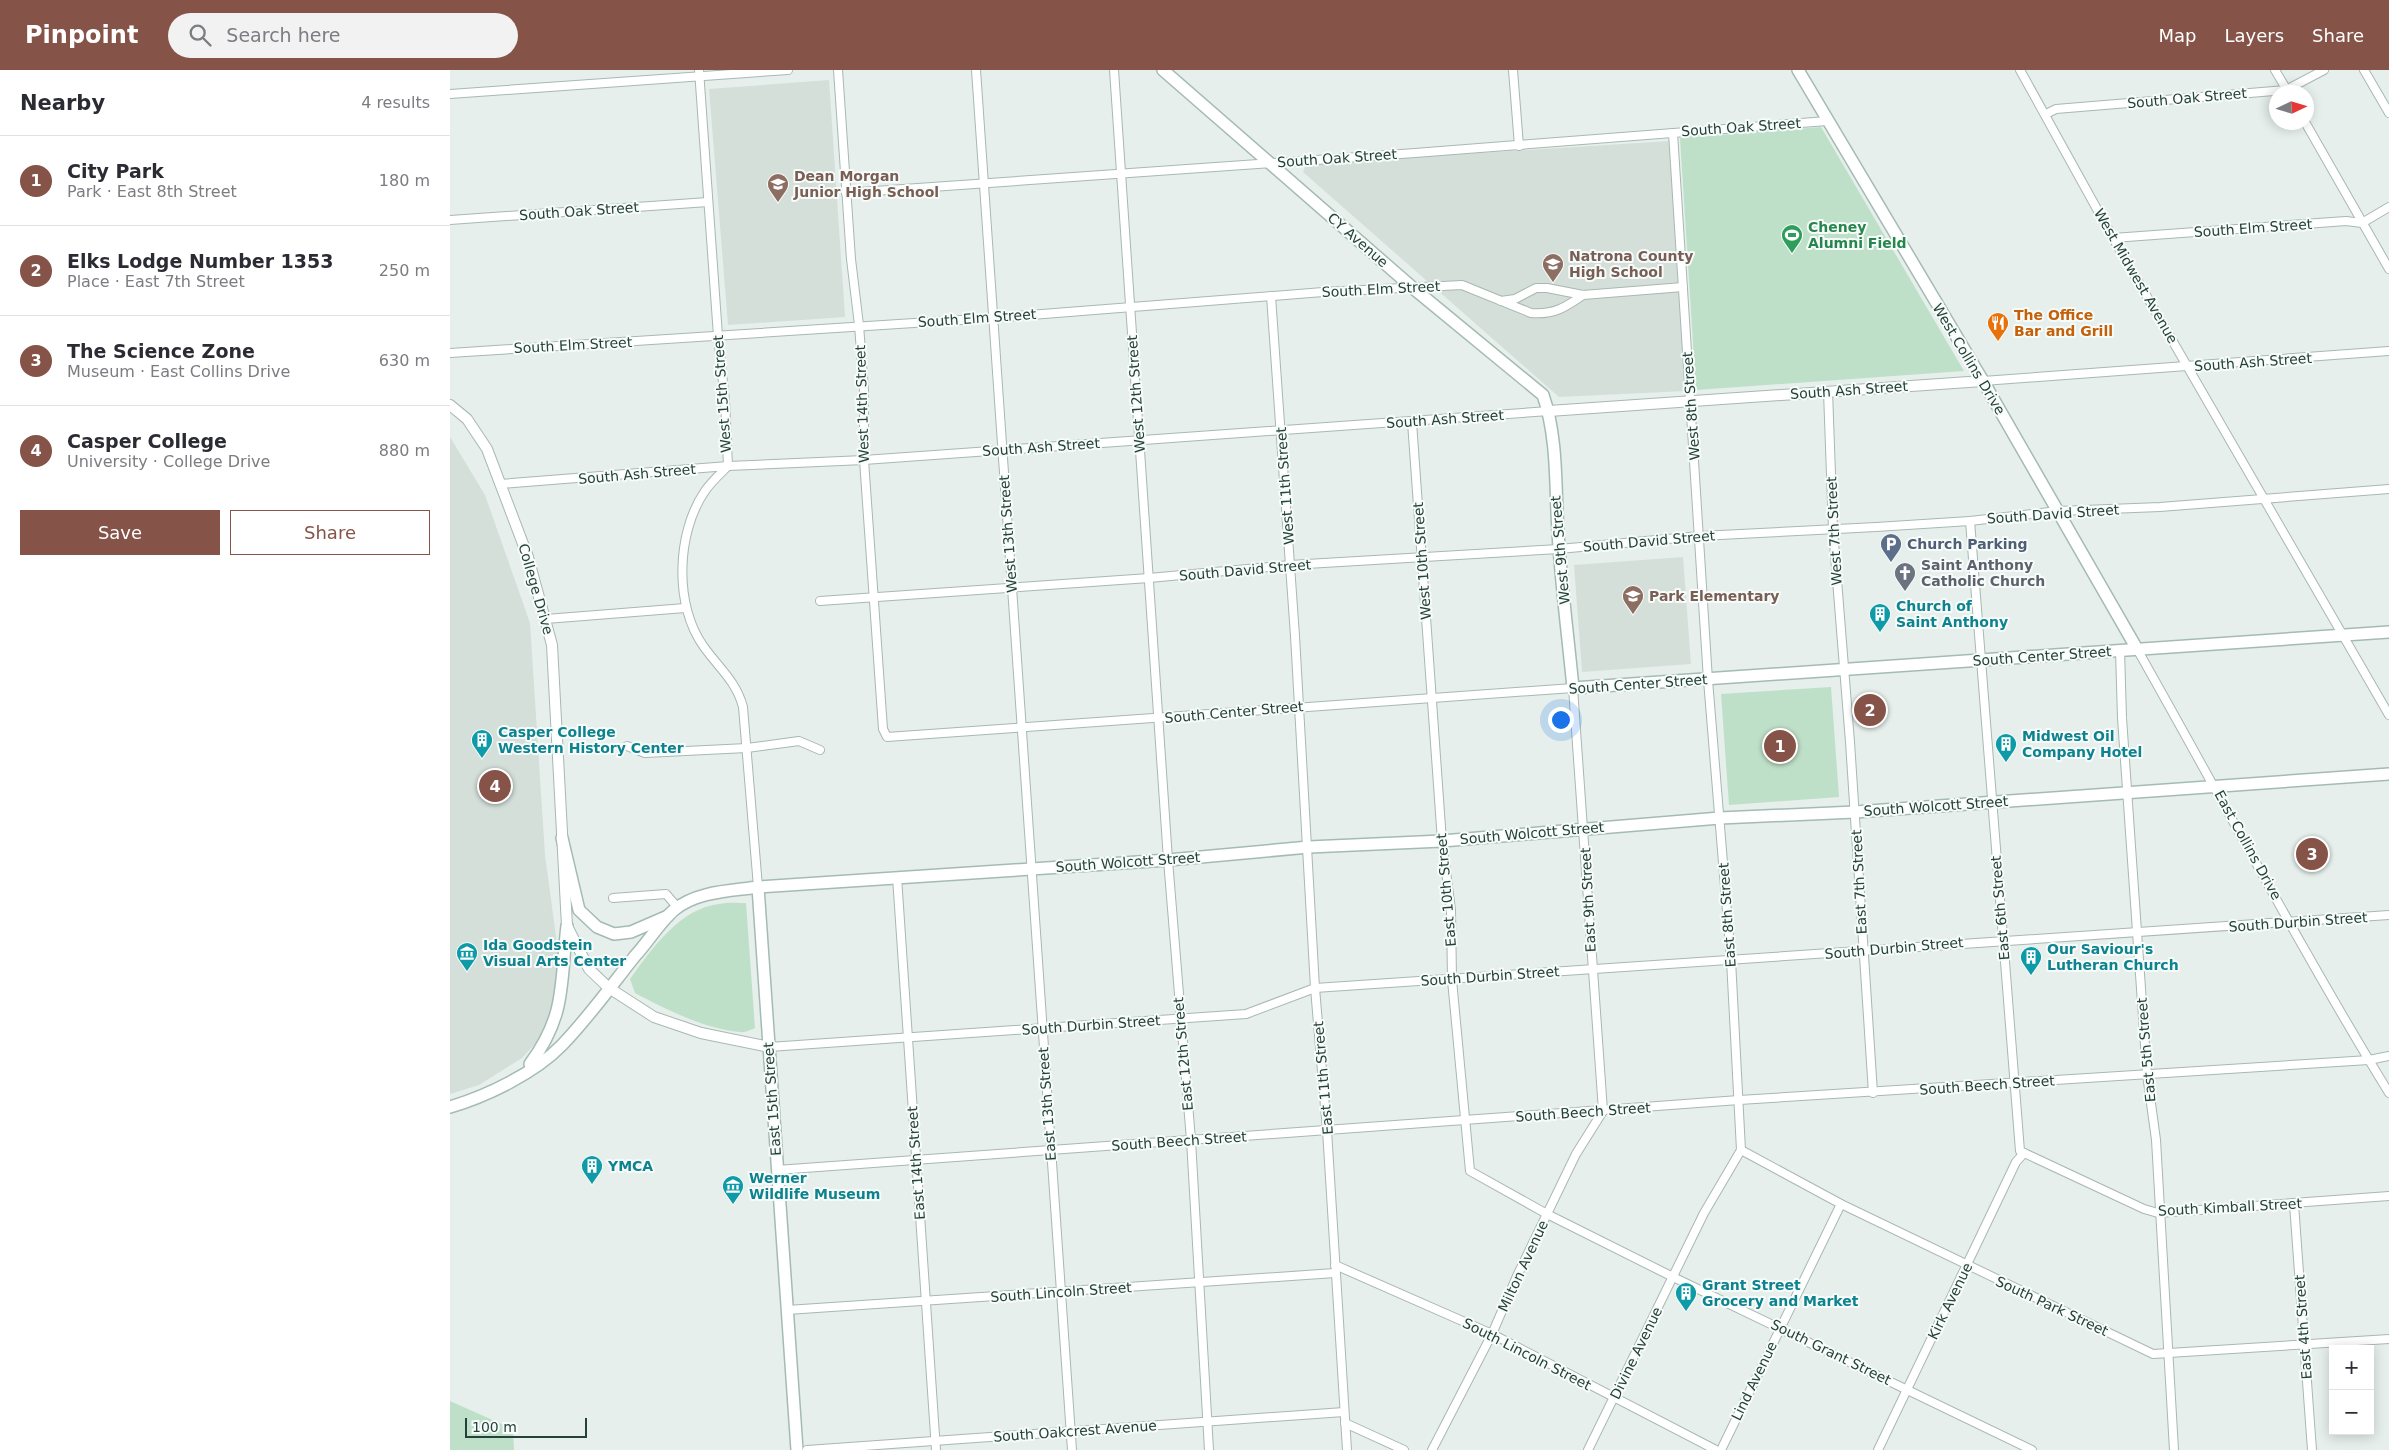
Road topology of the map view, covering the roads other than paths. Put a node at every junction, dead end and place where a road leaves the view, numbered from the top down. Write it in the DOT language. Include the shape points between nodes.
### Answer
graph roads {
  1 [pos="788,70"];
  2 [pos="838,70"];
  3 [pos="976,70"];
  4 [pos="1114,70"];
  5 [pos="1163,70"];
  6 [pos="1513,70"];
  7 [pos="1798,70"];
  8 [pos="2020,70"];
  9 [pos="2275,70"];
  10 [pos="2324,70"];
  11 [pos="2364,70"];
  12 [pos="699,73"];
  13 [pos="2284,85"];
  14 [pos="2298,85"];
  15 [pos="2269,92"];
  16 [pos="450,94"];
  17 [pos="2389,113"];
  18 [pos="2046,114"];
  19 [pos="1827,121"];
  20 [pos="2310,130"];
  21 [pos="1673,133"];
  22 [pos="1519,146"];
  23 [pos="1269,163"];
  24 [pos="1121,174"];
  25 [pos="983,184"];
  26 [pos="846,194"];
  27 [pos="708,202"];
  28 [pos="2389,208"];
  29 [pos="450,220"];
  30 [pos="2362,223"];
  31 [pos="2113,238"];
  32 [pos="2389,269"];
  33 [pos="1683,287"];
  34 [pos="1414,288"];
  35 [pos="1583,295"];
  36 [pos="1271,296"];
  37 [pos="1501,301"];
  38 [pos="1130,307"];
  39 [pos="992,318"];
  40 [pos="859,325"];
  41 [pos="718,336"];
  42 [pos="2389,351"];
  43 [pos="450,353"];
  44 [pos="2189,367"];
  45 [pos="1983,381"];
  46 [pos="1828,391"];
  47 [pos="1690,401"];
  48 [pos="450,405"];
  49 [pos="1549,411"];
  50 [pos="1412,422"];
  51 [pos="1281,431"];
  52 [pos="1140,441"];
  53 [pos="1001,449"];
  54 [pos="864,460"];
  55 [pos="728,466"];
  56 [pos="500,484"];
  57 [pos="2389,489"];
  58 [pos="2264,500"];
  59 [pos="2058,511"];
  60 [pos="1970,521"];
  61 [pos="1833,530"];
  62 [pos="1700,536"];
  63 [pos="1559,549"];
  64 [pos="1423,558"];
  65 [pos="1290,565"];
  66 [pos="1149,578"];
  67 [pos="1012,587"];
  68 [pos="874,597"];
  69 [pos="820,601"];
  70 [pos="685,608"];
  71 [pos="546,619"];
  72 [pos="2389,632"];
  73 [pos="2344,636"];
  74 [pos="2137,649"];
  75 [pos="2120,650"];
  76 [pos="1980,660"];
  77 [pos="1844,671"];
  78 [pos="1708,680"];
  79 [pos="1573,688"];
  80 [pos="1432,699"];
  81 [pos="1299,706"];
  82 [pos="2389,715"];
  83 [pos="1160,719"];
  84 [pos="1021,728"];
  85 [pos="886,737"];
  86 [pos="627,746"];
  87 [pos="746,748"];
  88 [pos="820,750"];
  89 [pos="2389,774"];
  90 [pos="2215,787"];
  91 [pos="2127,792"];
  92 [pos="1991,802"];
  93 [pos="1855,812"];
  94 [pos="1720,818"];
  95 [pos="1584,829"];
  96 [pos="562,838"];
  97 [pos="1442,841"];
  98 [pos="1309,847"];
  99 [pos="1168,860"];
  100 [pos="1032,869"];
  101 [pos="897,876"];
  102 [pos="758,887"];
  103 [pos="613,898"];
  104 [pos="674,911"];
  105 [pos="2389,915"];
  106 [pos="2291,922"];
  107 [pos="567,926"];
  108 [pos="2137,933"];
  109 [pos="2003,940"];
  110 [pos="1863,952"];
  111 [pos="1731,960"];
  112 [pos="1591,968"];
  113 [pos="1452,980"];
  114 [pos="609,988"];
  115 [pos="1315,988"];
  116 [pos="1180,1019"];
  117 [pos="1042,1028"];
  118 [pos="908,1038"];
  119 [pos="769,1047"];
  120 [pos="2389,1056"];
  121 [pos="2369,1060"];
  122 [pos="523,1074"];
  123 [pos="2147,1074"];
  124 [pos="2014,1083"];
  125 [pos="1873,1093"];
  126 [pos="2389,1093"];
  127 [pos="1740,1100"];
  128 [pos="450,1107"];
  129 [pos="1603,1111"];
  130 [pos="1466,1120"];
  131 [pos="1327,1130"];
  132 [pos="1190,1140"];
  133 [pos="1051,1150"];
  134 [pos="1741,1150"];
  135 [pos="2024,1153"];
  136 [pos="916,1160"];
  137 [pos="778,1170"];
  138 [pos="1470,1171"];
  139 [pos="2389,1196"];
  140 [pos="1841,1204"];
  141 [pos="2294,1204"];
  142 [pos="2158,1213"];
  143 [pos="1547,1214"];
  144 [pos="1967,1266"];
  145 [pos="1335,1269"];
  146 [pos="1674,1277"];
  147 [pos="1200,1282"];
  148 [pos="1060,1292"];
  149 [pos="926,1301"];
  150 [pos="787,1310"];
  151 [pos="1780,1327"];
  152 [pos="1492,1334"];
  153 [pos="2389,1340"];
  154 [pos="2305,1346"];
  155 [pos="2167,1354"];
  156 [pos="1907,1390"];
  157 [pos="1613,1398"];
  158 [pos="1344,1412"];
  159 [pos="1207,1422"];
  160 [pos="1345,1423"];
  161 [pos="1070,1432"];
  162 [pos="935,1441"];
  163 [pos="797,1450"];
  164 [pos="806,1450"];
  165 [pos="936,1450"];
  166 [pos="1072,1450"];
  167 [pos="1210,1450"];
  168 [pos="1347,1450"];
  169 [pos="1404,1450"];
  170 [pos="1432,1450"];
  171 [pos="1588,1450"];
  172 [pos="1716,1450"];
  173 [pos="1721,1450"];
  174 [pos="1878,1450"];
  175 [pos="2032,1450"];
  176 [pos="2174,1450"];
  177 [pos="2312,1450"];
  1 -- 12 [label="street"];
  2 -- 26 [label="street, West 14th Street"];
  3 -- 25 [label="street, West 13th Street"];
  4 -- 24 [label="street, West 12th Street"];
  5 -- 23 [label="main road, CY Avenue"];
  6 -- 22 [label="street"];
  7 -- 19 [label="main road, West Collins Drive"];
  8 -- 18 [label="street, West Midwest Avenue"];
  9 -- 13 [label="street"];
  10 -- 14 [label="street, South Oak Street"];
  11 -- 17 [label="street"];
  12 -- 16 [label="street"];
  12 -- 27 [label="street, West 15th Street"];
  15 -- 18 [label="street, South Oak Street" via="2056,109"];
  18 -- 31 [label="street, West Midwest Avenue"];
  19 -- 21 [label="street, South Oak Street"];
  19 -- 45 [label="main road, West Collins Drive"];
  20 -- 30 [label="street"];
  21 -- 22 [label="street, South Oak Street"];
  21 -- 33 [label="street, West 8th Street"];
  22 -- 23 [label="street, South Oak Street"];
  23 -- 24 [label="street, South Oak Street"];
  23 -- 34 [label="main road, CY Avenue"];
  24 -- 25 [label="street, South Oak Street"];
  24 -- 38 [label="street, West 12th Street"];
  25 -- 26 [label="street, South Oak Street"];
  25 -- 39 [label="street, West 13th Street"];
  26 -- 40 [label="street, West 14th Street"];
  27 -- 29 [label="street, South Oak Street"];
  27 -- 41 [label="street, West 15th Street"];
  28 -- 30 [label="street"];
  30 -- 31 [label="street, South Elm Street" via="2346,221"];
  30 -- 32 [label="street"];
  31 -- 44 [label="street, West Midwest Avenue"];
  33 -- 35 [label="street"];
  33 -- 47 [label="street, West 8th Street"];
  34 -- 36 [label="street, South Elm Street"];
  34 -- 37 [label="street, South Elm Street" via="1462,285"];
  34 -- 49 [label="main road, CY Avenue" via="1543,395"];
  35 -- 37 [label="street" via="1547,288 1529,290"];
  35 -- 37 [label="street, South Elm Street" via="1562,310 1539,314"];
  36 -- 38 [label="street, South Elm Street"];
  36 -- 51 [label="street, West 11th Street"];
  38 -- 39 [label="street, South Elm Street"];
  38 -- 52 [label="street, West 12th Street"];
  39 -- 40 [label="street, South Elm Street"];
  39 -- 53 [label="street, West 13th Street"];
  40 -- 41 [label="street, South Elm Street"];
  40 -- 54 [label="street, West 14th Street" via="864,391"];
  41 -- 43 [label="street, South Elm Street"];
  41 -- 55 [label="street, West 15th Street"];
  42 -- 44 [label="street, South Ash Street"];
  44 -- 45 [label="street, South Ash Street"];
  44 -- 58 [label="street, West Midwest Avenue"];
  45 -- 46 [label="street, South Ash Street"];
  45 -- 59 [label="main road, West Collins Drive"];
  46 -- 47 [label="street, South Ash Street"];
  46 -- 61 [label="street, West 7th Street"];
  47 -- 49 [label="street, South Ash Street"];
  47 -- 62 [label="street, West 8th Street"];
  48 -- 56 [label="street, College Drive" via="467,419 482,442"];
  49 -- 50 [label="street, South Ash Street"];
  49 -- 63 [label="main road, West 9th Street"];
  50 -- 51 [label="street, South Ash Street"];
  50 -- 64 [label="street, West 10th Street"];
  51 -- 52 [label="street, South Ash Street"];
  51 -- 65 [label="street, West 11th Street"];
  52 -- 53 [label="street, South Ash Street"];
  52 -- 66 [label="street, West 12th Street"];
  53 -- 54 [label="street, South Ash Street"];
  53 -- 67 [label="street, West 13th Street"];
  54 -- 55 [label="street, South Ash Street"];
  54 -- 68 [label="street, West 14th Street"];
  55 -- 56 [label="street, South Ash Street"];
  55 -- 70 [label="street, West 15th Street" via="704,492 685,538"];
  56 -- 71 [label="street, College Drive" via="528,557"];
  57 -- 58 [label="street, South David Street"];
  58 -- 59 [label="street, South David Street"];
  58 -- 73 [label="street, West Midwest Avenue"];
  59 -- 60 [label="street, South David Street"];
  59 -- 74 [label="main road, West Collins Drive"];
  60 -- 61 [label="street, South David Street"];
  60 -- 76 [label="street, East 6th Street"];
  61 -- 62 [label="street, South David Street"];
  61 -- 77 [label="street, West 7th Street"];
  62 -- 63 [label="street, South David Street"];
  62 -- 78 [label="street, West 8th Street"];
  63 -- 64 [label="street, South David Street"];
  63 -- 79 [label="main road, West 9th Street"];
  64 -- 65 [label="street, South David Street"];
  64 -- 80 [label="street, West 10th Street"];
  65 -- 66 [label="street, South David Street"];
  65 -- 81 [label="street, West 11th Street"];
  66 -- 67 [label="street, South David Street"];
  66 -- 83 [label="street, West 12th Street"];
  67 -- 68 [label="street, South David Street"];
  67 -- 84 [label="street, West 13th Street"];
  68 -- 69 [label="street, South David Street"];
  68 -- 85 [label="street, West 14th Street"];
  70 -- 71 [label="street"];
  70 -- 87 [label="street, West 15th Street" via="704,647 737,688 744,707"];
  71 -- 96 [label="street, College Drive" via="552,645"];
  72 -- 73 [label="main road, South Center Street"];
  73 -- 74 [label="main road, South Center Street"];
  73 -- 82 [label="street, West Midwest Avenue"];
  74 -- 75 [label="main road, South Center Street"];
  74 -- 90 [label="street, East Collins Drive"];
  75 -- 76 [label="main road, South Center Street"];
  75 -- 91 [label="street, East 5th Street"];
  76 -- 77 [label="main road, South Center Street"];
  76 -- 92 [label="street, East 6th Street"];
  77 -- 78 [label="main road, South Center Street"];
  77 -- 93 [label="street, East 7th Street"];
  78 -- 79 [label="main road, South Center Street"];
  78 -- 94 [label="street, East 8th Street"];
  79 -- 80 [label="street, South Center Street"];
  79 -- 95 [label="street, East 9th Street"];
  80 -- 81 [label="street, South Center Street"];
  80 -- 97 [label="street, East 10th Street"];
  81 -- 83 [label="street, South Center Street"];
  81 -- 98 [label="street, East 11th Street"];
  83 -- 84 [label="street, South Center Street"];
  83 -- 99 [label="street, East 12th Street"];
  84 -- 85 [label="street, South Center Street"];
  84 -- 100 [label="street, East 13th Street"];
  86 -- 87 [label="street" via="644,753"];
  87 -- 88 [label="street" via="799,741"];
  87 -- 102 [label="street, East 15th Street"];
  89 -- 90 [label="main road, South Wolcott Street"];
  90 -- 91 [label="main road, South Wolcott Street"];
  90 -- 106 [label="street, East Collins Drive"];
  91 -- 92 [label="main road, South Wolcott Street"];
  91 -- 108 [label="street, East 5th Street"];
  92 -- 93 [label="main road, South Wolcott Street"];
  92 -- 109 [label="street, East 6th Street"];
  93 -- 94 [label="main road, South Wolcott Street"];
  93 -- 110 [label="street, East 7th Street"];
  94 -- 95 [label="main road, South Wolcott Street"];
  94 -- 111 [label="street, East 8th Street"];
  95 -- 97 [label="main road, South Wolcott Street"];
  95 -- 112 [label="street, East 9th Street"];
  96 -- 104 [label="main road" via="579,910 597,927 614,934 631,932"];
  96 -- 107 [label="street, College Drive"];
  97 -- 98 [label="main road, South Wolcott Street"];
  97 -- 113 [label="street, East 10th Street" via="1451,910"];
  98 -- 99 [label="main road, South Wolcott Street"];
  98 -- 115 [label="street, East 11th Street"];
  99 -- 100 [label="main road, South Wolcott Street"];
  99 -- 116 [label="street, East 12th Street"];
  100 -- 101 [label="main road, South Wolcott Street"];
  100 -- 117 [label="street, East 13th Street"];
  101 -- 102 [label="main road, South Wolcott Street"];
  101 -- 118 [label="street, East 14th Street"];
  102 -- 104 [label="main road, South Wolcott Street" via="712,893"];
  102 -- 119 [label="main road, East 15th Street"];
  103 -- 104 [label="street" via="666,894"];
  104 -- 114 [label="main road, South Wolcott Street"];
  105 -- 106 [label="street, South Durbin Street"];
  106 -- 108 [label="street, South Durbin Street"];
  106 -- 121 [label="street, East Collins Drive"];
  107 -- 114 [label="street, College Drive" via="589,970"];
  107 -- 122 [label="main road" via="563,991 557,1016 542,1048"];
  108 -- 109 [label="street, South Durbin Street"];
  108 -- 123 [label="street, East 5th Street"];
  109 -- 110 [label="street, South Durbin Street"];
  109 -- 124 [label="street, East 6th Street"];
  110 -- 111 [label="street, South Durbin Street"];
  110 -- 125 [label="street, East 7th Street"];
  111 -- 112 [label="street, South Durbin Street"];
  111 -- 127 [label="street, East 8th Street"];
  112 -- 113 [label="street, South Durbin Street"];
  112 -- 129 [label="street, East 9th Street"];
  113 -- 115 [label="street, South Durbin Street"];
  113 -- 130 [label="street, East 10th Street"];
  114 -- 119 [label="street, South Durbin Street" via="654,1017 701,1033"];
  114 -- 122 [label="main road, South Wolcott Street" via="561,1046"];
  115 -- 116 [label="street, South Durbin Street" via="1246,1014"];
  115 -- 131 [label="street, East 11th Street"];
  116 -- 117 [label="street, South Durbin Street"];
  116 -- 132 [label="street, East 12th Street"];
  117 -- 118 [label="street, South Durbin Street"];
  117 -- 133 [label="street, East 13th Street"];
  118 -- 119 [label="street, South Durbin Street"];
  118 -- 136 [label="street, East 14th Street"];
  119 -- 137 [label="main road, East 15th Street"];
  120 -- 121 [label="street, South Beech Street"];
  121 -- 123 [label="street, South Beech Street"];
  121 -- 126 [label="street, East Collins Drive"];
  122 -- 128 [label="main road, South Wolcott Street" via="478,1099"];
  123 -- 124 [label="street, South Beech Street"];
  123 -- 142 [label="street, East 5th Street" via="2156,1140"];
  124 -- 125 [label="street, South Beech Street"];
  124 -- 135 [label="street, East 6th Street" via="2020,1151"];
  125 -- 127 [label="street, South Beech Street"];
  127 -- 129 [label="street, South Beech Street"];
  127 -- 134 [label="street, East 8th Street"];
  129 -- 130 [label="street, South Beech Street"];
  129 -- 143 [label="street, Milton Avenue" via="1576,1154"];
  130 -- 131 [label="street, South Beech Street"];
  130 -- 138 [label="street, East 10th Street"];
  131 -- 132 [label="street, South Beech Street"];
  131 -- 145 [label="street, East 11th Street"];
  132 -- 133 [label="street, South Beech Street"];
  132 -- 147 [label="street, East 12th Street"];
  133 -- 136 [label="street, South Beech Street"];
  133 -- 148 [label="street, East 13th Street"];
  134 -- 140 [label="street, South Park Street"];
  134 -- 146 [label="street, Divine Avenue" via="1704,1213"];
  135 -- 142 [label="street, South Kimball Street"];
  135 -- 144 [label="street, Kirk Avenue" via="2016,1162"];
  136 -- 137 [label="street, South Beech Street"];
  136 -- 149 [label="street, East 14th Street"];
  137 -- 150 [label="main road, East 15th Street"];
  138 -- 143 [label="street, South Grant Street"];
  139 -- 141 [label="street, South Kimball Street"];
  140 -- 144 [label="street, South Park Street"];
  140 -- 151 [label="street, Lind Avenue"];
  141 -- 142 [label="street, South Kimball Street"];
  141 -- 154 [label="street, East 4th Street"];
  142 -- 155 [label="street, East 5th Street"];
  143 -- 146 [label="street, South Grant Street"];
  143 -- 152 [label="street, Milton Avenue"];
  144 -- 155 [label="street, South Park Street" via="2147,1352"];
  144 -- 156 [label="street, Kirk Avenue"];
  145 -- 147 [label="street, South Lincoln Street"];
  145 -- 152 [label="street, South Lincoln Street"];
  145 -- 158 [label="street, East 11th Street"];
  146 -- 151 [label="street, South Grant Street"];
  146 -- 157 [label="street, Divine Avenue"];
  147 -- 148 [label="street, South Lincoln Street"];
  147 -- 159 [label="street, East 12th Street"];
  148 -- 149 [label="street, South Lincoln Street"];
  148 -- 161 [label="street, East 13th Street"];
  149 -- 150 [label="street, South Lincoln Street"];
  149 -- 162 [label="street, East 14th Street"];
  150 -- 163 [label="main road, East 15th Street"];
  151 -- 156 [label="street, South Grant Street"];
  151 -- 173 [label="street, Lind Avenue"];
  152 -- 157 [label="street, South Lincoln Street"];
  152 -- 170 [label="street, Milton Avenue"];
  153 -- 154 [label="street, South Park Street"];
  154 -- 155 [label="street, South Park Street"];
  154 -- 177 [label="street, East 4th Street"];
  155 -- 176 [label="street, East 5th Street"];
  156 -- 174 [label="street, Kirk Avenue"];
  156 -- 175 [label="street, South Grant Street"];
  157 -- 171 [label="street, Divine Avenue"];
  157 -- 172 [label="street, South Lincoln Street"];
  158 -- 159 [label="street, South Oakcrest Avenue"];
  158 -- 160 [label="street, East 11th Street"];
  159 -- 161 [label="street, South Oakcrest Avenue"];
  159 -- 167 [label="street, East 12th Street"];
  160 -- 168 [label="street, East 11th Street"];
  160 -- 169 [label="street"];
  161 -- 162 [label="street, South Oakcrest Avenue"];
  161 -- 166 [label="street, East 13th Street"];
  162 -- 164 [label="street, South Oakcrest Avenue"];
  162 -- 165 [label="street, East 14th Street"];
}
